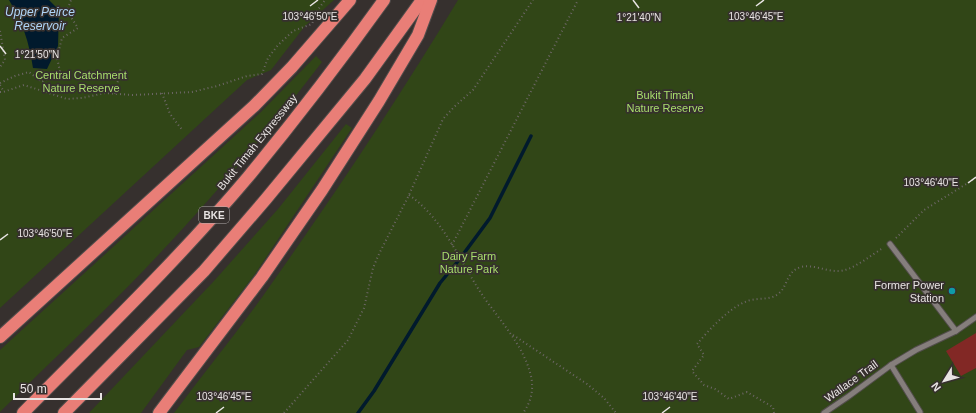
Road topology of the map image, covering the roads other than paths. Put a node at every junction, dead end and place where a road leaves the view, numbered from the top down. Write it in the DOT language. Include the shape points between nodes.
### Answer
graph roads {
  1 [pos="350,0"];
  2 [pos="384,0"];
  3 [pos="422,0"];
  4 [pos="431,0"];
  5 [pos="890,244"];
  6 [pos="976,317"];
  7 [pos="956,331"];
  8 [pos="0,337"];
  9 [pos="891,365"];
  10 [pos="920,412"];
  11 [pos="23,413"];
  12 [pos="64,413"];
  13 [pos="159,413"];
  14 [pos="824,413"];
  1 -- 8 [label="highway" via="254,106"];
  2 -- 11 [label="highway, Bukit Timah Expressway / BKE" via="346,53 248,177 185,247"];
  3 -- 12 [label="highway, BKE" via="365,79 204,271"];
  4 -- 13 [label="highway" via="418,35 322,190 262,277"];
  5 -- 7 [label="lane"];
  6 -- 7 [label="lane, Wallace Trail"];
  7 -- 9 [label="lane, Wallace Trail"];
  9 -- 10 [label="lane"];
  9 -- 14 [label="lane, Wallace Trail"];
}
